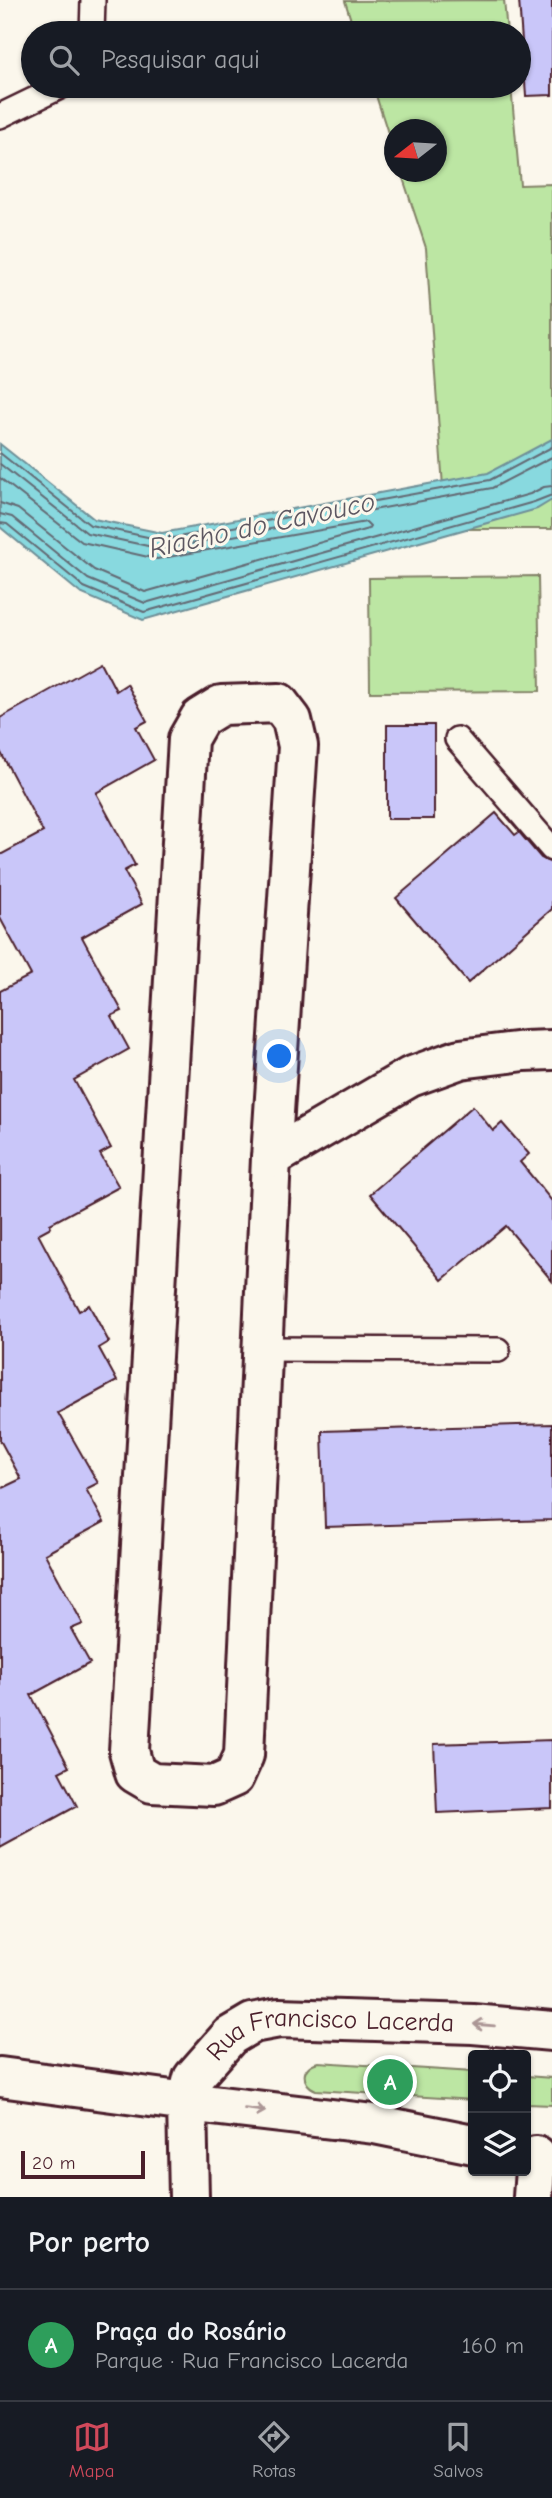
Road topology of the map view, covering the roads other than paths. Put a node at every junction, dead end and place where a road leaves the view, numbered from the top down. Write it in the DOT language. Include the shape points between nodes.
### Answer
graph roads {
  1 [pos="93,0"];
  2 [pos="92,21"];
  3 [pos="37,98"];
  4 [pos="0,116"];
  5 [pos="457,739"];
  6 [pos="552,849"];
  7 [pos="552,1050"];
  8 [pos="271,1157"];
  9 [pos="263,1349"];
  10 [pos="498,1350"];
  11 [pos="552,2031"];
  12 [pos="0,2077"];
  13 [pos="187,2102"];
  14 [pos="468,2143"];
  15 [pos="538,2157"];
  16 [pos="189,2197"];
  17 [pos="533,2197"];
  1 -- 2 [label="lane"];
  3 -- 4 [label="lane"];
  5 -- 6 [label="lane"];
  7 -- 8 [label="street" via="460,1059 410,1077"];
  8 -- 9 [label="street"];
  8 -- 9 [label="street" via="298,746 292,720 279,703 221,705 200,718 188,739 130,1751 135,1773 152,1783 214,1786 234,1777 244,1755"];
  9 -- 10 [label="lane"];
  11 -- 13 [label="street, Rua Francisco Lacerda, one-way" via="293,2018 252,2023 230,2036 193,2078"];
  12 -- 13 [label="street, Rua Francisco Lacerda"];
  13 -- 14 [label="street, Rua Francisco Lacerda, one-way" via="374,2124"];
  13 -- 16 [label="street"];
  15 -- 17 [label="street"];
}
